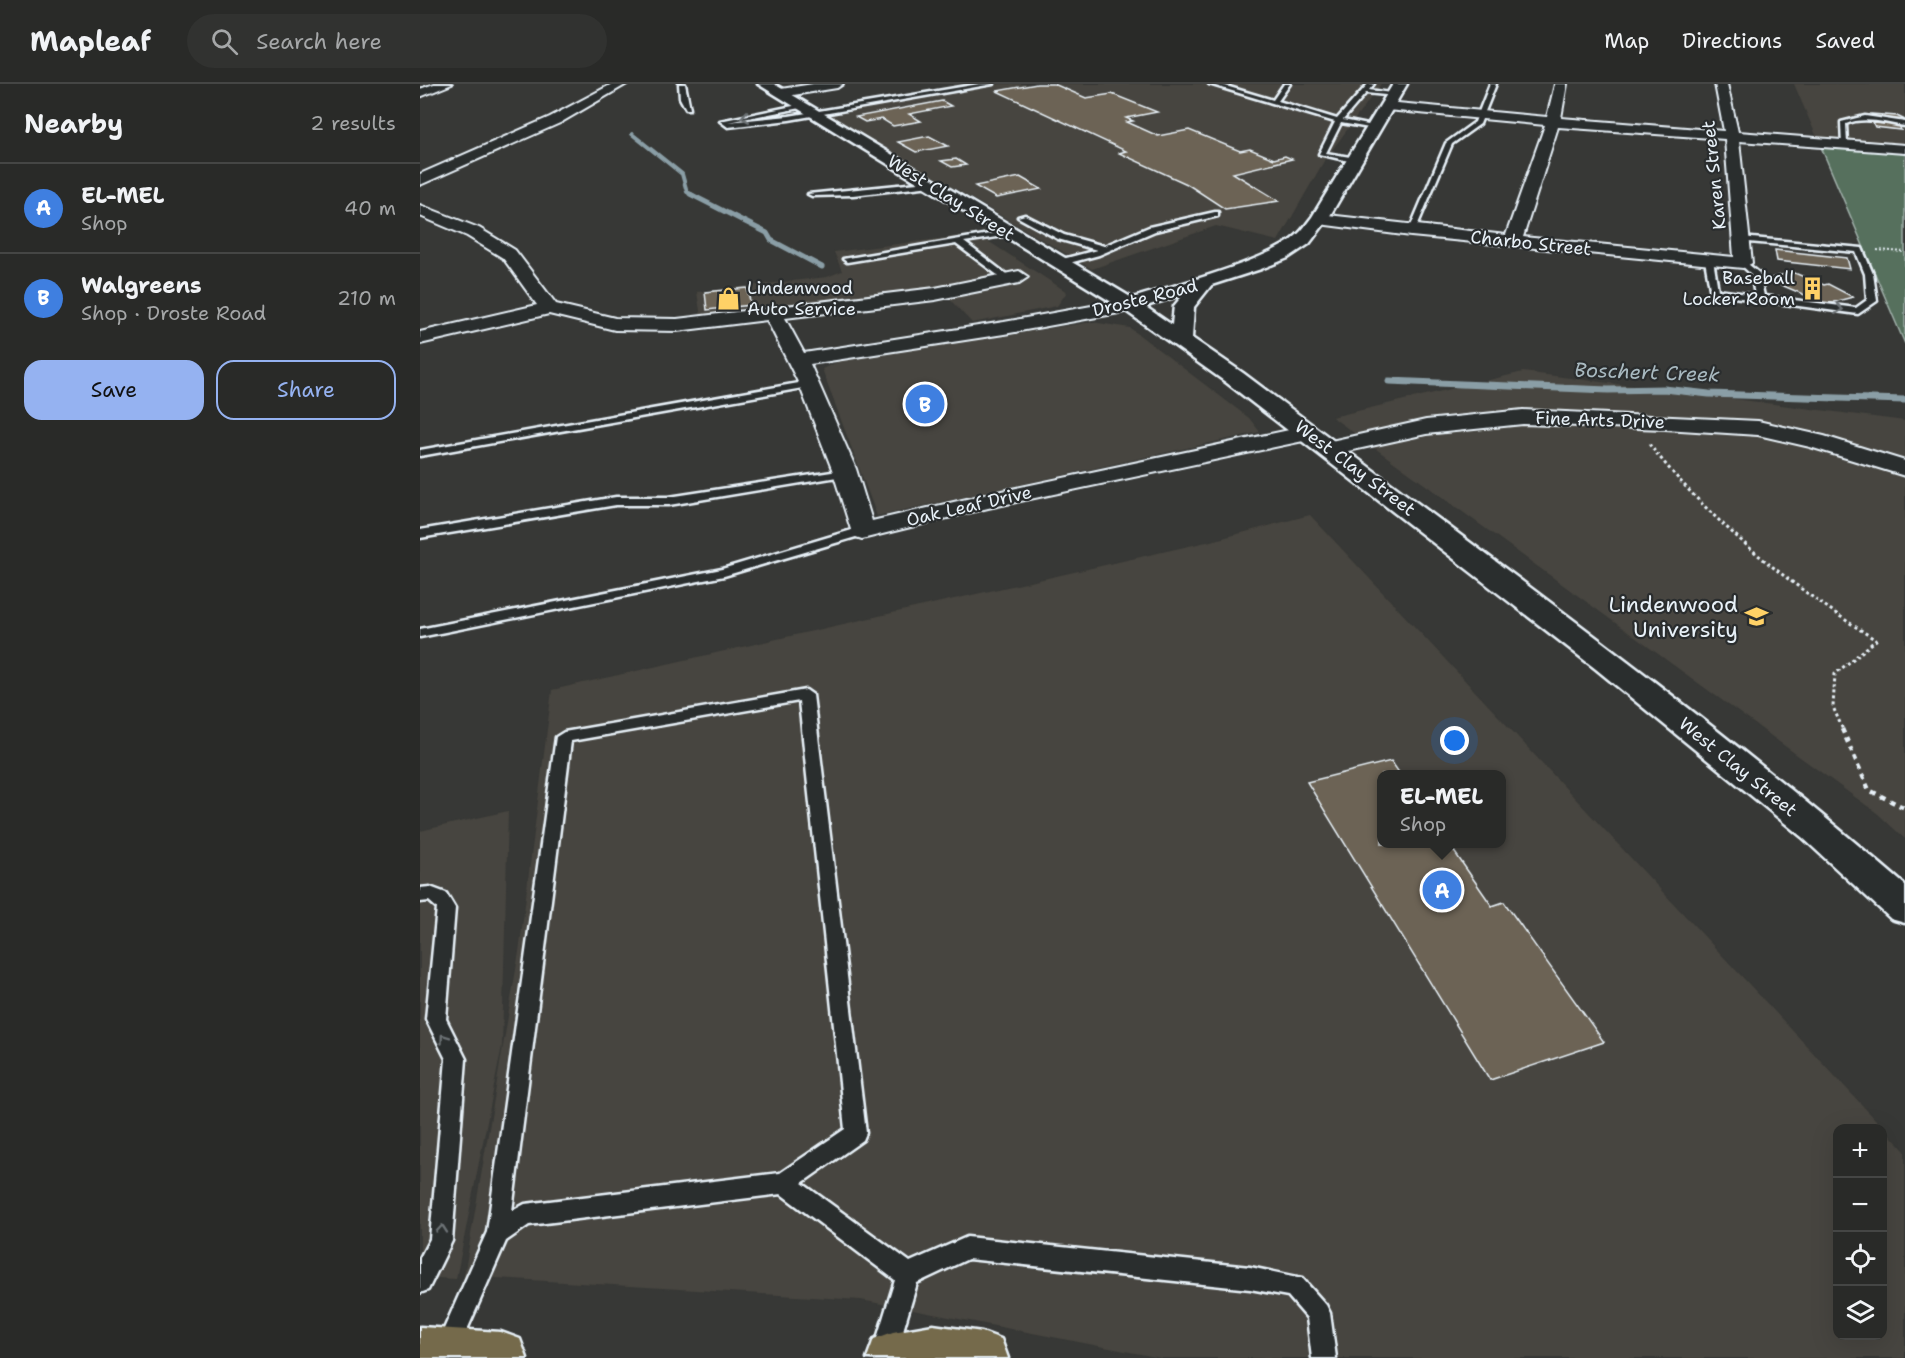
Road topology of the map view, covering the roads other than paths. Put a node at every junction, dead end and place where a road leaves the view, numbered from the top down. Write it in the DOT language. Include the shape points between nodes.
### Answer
graph roads {
  1 [pos="446,84"];
  2 [pos="621,84"];
  3 [pos="682,84"];
  4 [pos="765,84"];
  5 [pos="837,84"];
  6 [pos="990,84"];
  7 [pos="1212,84"];
  8 [pos="1287,84"];
  9 [pos="1371,84"];
  10 [pos="1493,84"];
  11 [pos="1561,84"];
  12 [pos="1721,84"];
  13 [pos="1365,91"];
  14 [pos="420,93"];
  15 [pos="781,93"];
  16 [pos="1394,94"];
  17 [pos="1274,102"];
  18 [pos="688,108"];
  19 [pos="809,110"];
  20 [pos="1480,115"];
  21 [pos="1553,122"];
  22 [pos="1337,124"];
  23 [pos="1905,124"];
  24 [pos="1346,130"];
  25 [pos="1367,133"];
  26 [pos="1732,137"];
  27 [pos="1844,145"];
  28 [pos="1905,149"];
  29 [pos="1353,160"];
  30 [pos="420,180"];
  31 [pos="928,184"];
  32 [pos="812,194"];
  33 [pos="420,210"];
  34 [pos="1215,214"];
  35 [pos="1022,218"];
  36 [pos="1319,219"];
  37 [pos="1411,231"];
  38 [pos="1007,233"];
  39 [pos="1741,239"];
  40 [pos="957,241"];
  41 [pos="1513,241"];
  42 [pos="1104,249"];
  43 [pos="847,259"];
  44 [pos="1709,260"];
  45 [pos="1058,263"];
  46 [pos="1743,263"];
  47 [pos="1013,278"];
  48 [pos="1203,283"];
  49 [pos="1760,298"];
  50 [pos="1130,305"];
  51 [pos="549,308"];
  52 [pos="773,313"];
  53 [pos="420,338"];
  54 [pos="1181,340"];
  55 [pos="797,360"];
  56 [pos="810,384"];
  57 [pos="1319,440"];
  58 [pos="420,453"];
  59 [pos="1869,458"];
  60 [pos="1905,469"];
  61 [pos="845,473"];
  62 [pos="1905,478"];
  63 [pos="862,531"];
  64 [pos="420,534"];
  65 [pos="420,633"];
  66 [pos="420,895"];
  67 [pos="1905,908"];
  68 [pos="784,1182"];
  69 [pos="498,1233"];
  70 [pos="908,1275"];
  71 [pos="420,1282"];
  72 [pos="432,1354"];
  73 [pos="501,1358"];
  74 [pos="883,1358"];
  75 [pos="893,1358"];
  76 [pos="982,1358"];
  77 [pos="1324,1358"];
  1 -- 14 [label="street"];
  2 -- 30 [label="street" via="555,120"];
  3 -- 18 [label="lane"];
  4 -- 15 [label="main road, West Clay Street"];
  5 -- 15 [label="street"];
  6 -- 19 [label="lane"];
  7 -- 17 [label="lane"];
  8 -- 17 [label="lane"];
  9 -- 13 [label="lane"];
  10 -- 20 [label="lane"];
  11 -- 21 [label="street"];
  12 -- 26 [label="street, Karen Street"];
  13 -- 16 [label="lane"];
  13 -- 22 [label="lane"];
  15 -- 19 [label="main road, West Clay Street"];
  16 -- 20 [label="street"];
  16 -- 25 [label="main road, Droste Road"];
  17 -- 22 [label="lane"];
  19 -- 19 [label="lane, one-way" via="723,121 728,125"];
  19 -- 31 [label="main road, West Clay Street"];
  20 -- 21 [label="street"];
  20 -- 37 [label="lane" via="1473,128 1446,148"];
  21 -- 26 [label="street"];
  21 -- 41 [label="street"];
  22 -- 24 [label="lane"];
  22 -- 25 [label="lane"];
  22 -- 29 [label="lane" via="1322,154"];
  23 -- 27 [label="lane" via="1846,121"];
  25 -- 29 [label="main road, Droste Road"];
  26 -- 27 [label="street"];
  26 -- 39 [label="street, Karen Street"];
  27 -- 28 [label="street"];
  29 -- 36 [label="main road, Droste Road"];
  31 -- 32 [label="lane"];
  31 -- 38 [label="main road, West Clay Street"];
  33 -- 51 [label="street" via="473,232 509,254"];
  34 -- 42 [label="lane" via="1152,229"];
  35 -- 42 [label="lane" via="1060,237"];
  36 -- 37 [label="street, Charbo Street"];
  36 -- 48 [label="main road, Droste Road" via="1303,240 1281,254"];
  37 -- 41 [label="street, Charbo Street"];
  38 -- 40 [label="lane"];
  38 -- 45 [label="main road, West Clay Street"];
  39 -- 46 [label="street, Karen Street"];
  49 -- 39 [label="lane, one-way" via="1858,311 1872,301 1869,274 1859,250"];
  40 -- 43 [label="lane"];
  40 -- 47 [label="lane"];
  41 -- 44 [label="street, Charbo Street"];
  42 -- 45 [label="lane"];
  44 -- 46 [label="street, Charbo Street"];
  44 -- 49 [label="lane" via="1714,292"];
  45 -- 50 [label="main road, West Clay Street"];
  46 -- 49 [label="lane" via="1755,273"];
  47 -- 52 [label="street" via="935,294"];
  48 -- 50 [label="main road, Droste Road"];
  48 -- 54 [label="main road" via="1184,306"];
  50 -- 54 [label="main road, West Clay Street"];
  50 -- 55 [label="street, Droste Road"];
  51 -- 52 [label="street" via="615,324 645,326 677,326"];
  51 -- 53 [label="street"];
  52 -- 55 [label="street"];
  54 -- 57 [label="main road, West Clay Street"];
  55 -- 56 [label="street"];
  56 -- 58 [label="lane"];
  56 -- 61 [label="street"];
  57 -- 59 [label="street, Fine Arts Drive" via="1523,417 1758,429 1816,441"];
  57 -- 63 [label="street, Oak Leaf Drive" via="999,499"];
  57 -- 67 [label="main road, West Clay Street" via="1676,716 1815,828"];
  59 -- 60 [label="street, Fine Arts Drive"];
  59 -- 62 [label="street, Fine Arts Drive"];
  61 -- 63 [label="street"];
  61 -- 64 [label="lane" via="669,501 616,501"];
  63 -- 65 [label="lane" via="724,572"];
  71 -- 66 [label="lane, one-way" via="441,1241 456,1059 439,1034 436,1019 446,908 440,898"];
  68 -- 69 [label="lane" via="525,1215"];
  68 -- 69 [label="lane" via="856,1133 806,695 564,737"];
  68 -- 70 [label="lane"];
  69 -- 72 [label="lane"];
  70 -- 74 [label="lane"];
  70 -- 77 [label="lane" via="967,1248 1294,1286 1318,1313"];
  72 -- 73 [label="main road"];
  75 -- 76 [label="main road" via="933,1351"];
}
